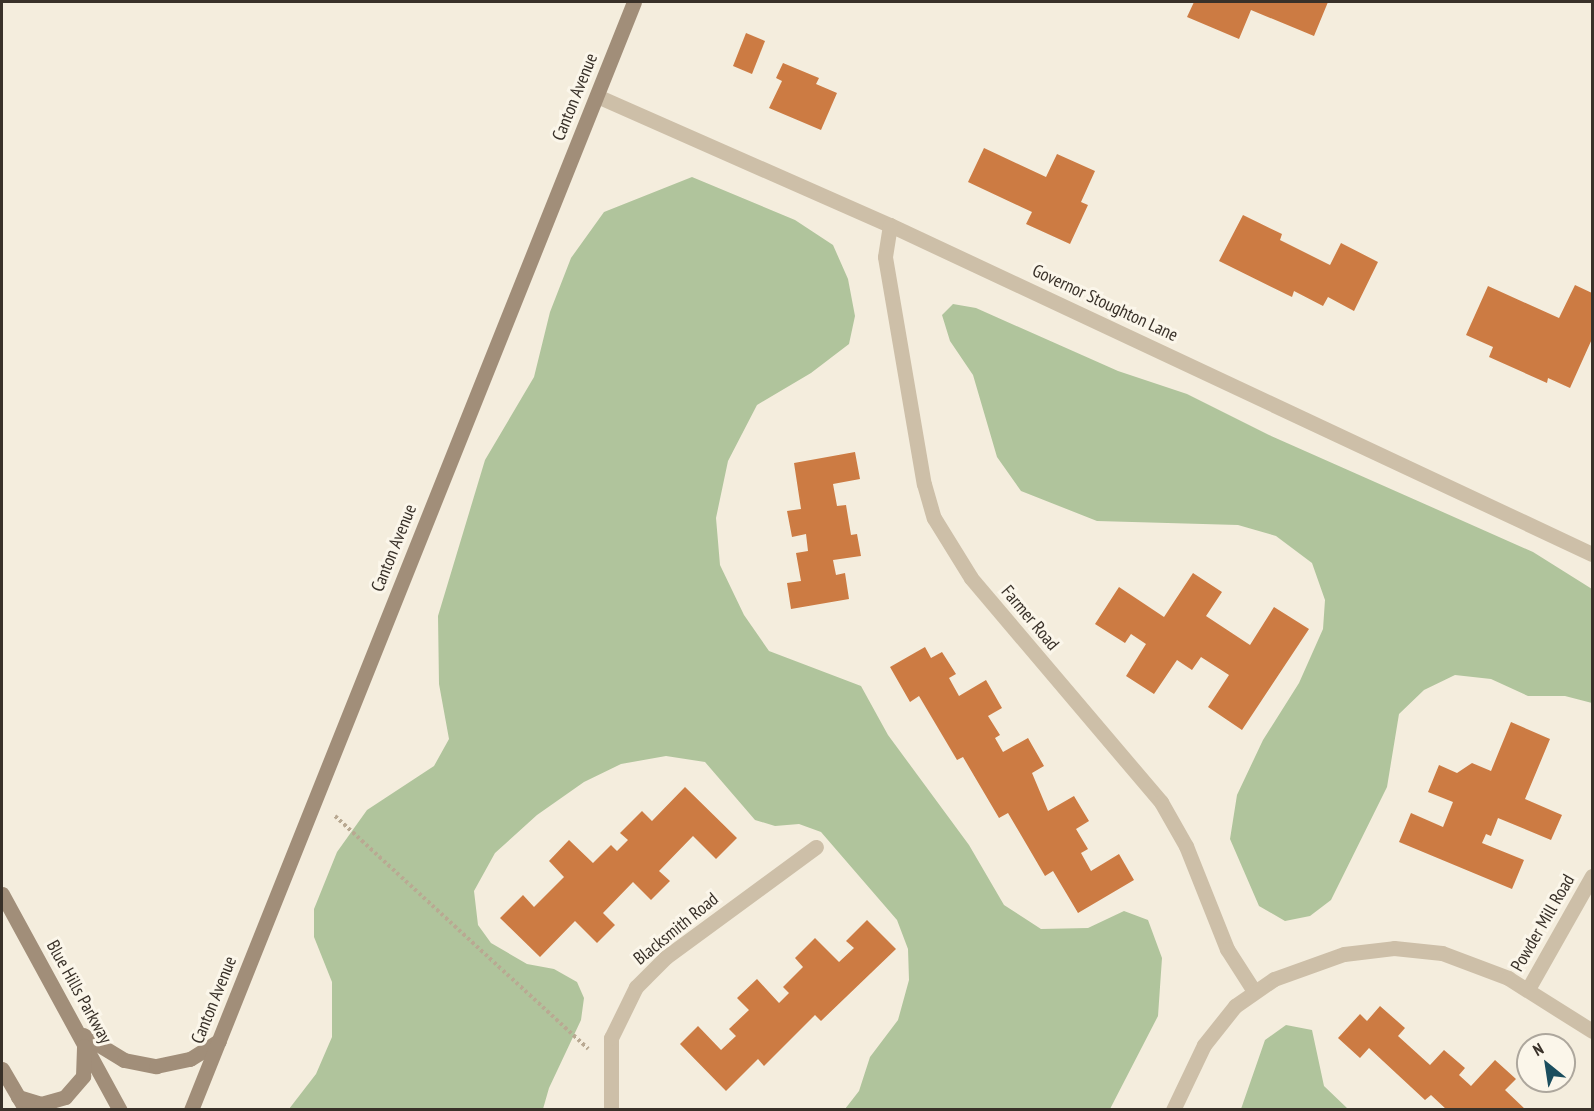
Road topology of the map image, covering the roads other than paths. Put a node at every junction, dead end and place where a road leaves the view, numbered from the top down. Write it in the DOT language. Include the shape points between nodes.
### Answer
graph roads {
  1 [pos="634,2"];
  2 [pos="597,96"];
  3 [pos="890,225"];
  4 [pos="1593,554"];
  5 [pos="816,847"];
  6 [pos="1593,876"];
  7 [pos="2,894"];
  8 [pos="1528,989"];
  9 [pos="1254,992"];
  10 [pos="1593,1031"];
  11 [pos="81,1033"];
  12 [pos="219,1041"];
  13 [pos="2,1069"];
  14 [pos="22,1103"];
  15 [pos="120,1110"];
  16 [pos="191,1110"];
  17 [pos="611,1110"];
  18 [pos="1173,1110"];
  1 -- 2 [label="main road, Canton Avenue"];
  2 -- 3 [label="street, Governor Stoughton Lane"];
  2 -- 12 [label="main road, Canton Avenue"];
  3 -- 4 [label="street, Governor Stoughton Lane"];
  3 -- 9 [label="street, Farmer Road" via="885,257 924,484 934,518 971,578 1161,802 1186,846 1227,949"];
  5 -- 17 [label="street, Blacksmith Road" via="650,971 617,1019 609,1055"];
  6 -- 8 [label="street, Powder Mill Road"];
  7 -- 11 [label="main road, Blue Hills Parkway"];
  8 -- 9 [label="street" via="1450,956 1394,948 1319,961"];
  8 -- 10 [label="street"];
  9 -- 18 [label="street" via="1219,1024 1193,1066"];
  11 -- 12 [label="main road" via="124,1060 156,1066 190,1059"];
  11 -- 14 [label="main road" via="86,1064 76,1088 54,1102"];
  11 -- 15 [label="main road, Blue Hills Parkway"];
  12 -- 16 [label="main road, Canton Avenue"];
  13 -- 14 [label="main road"];
}
